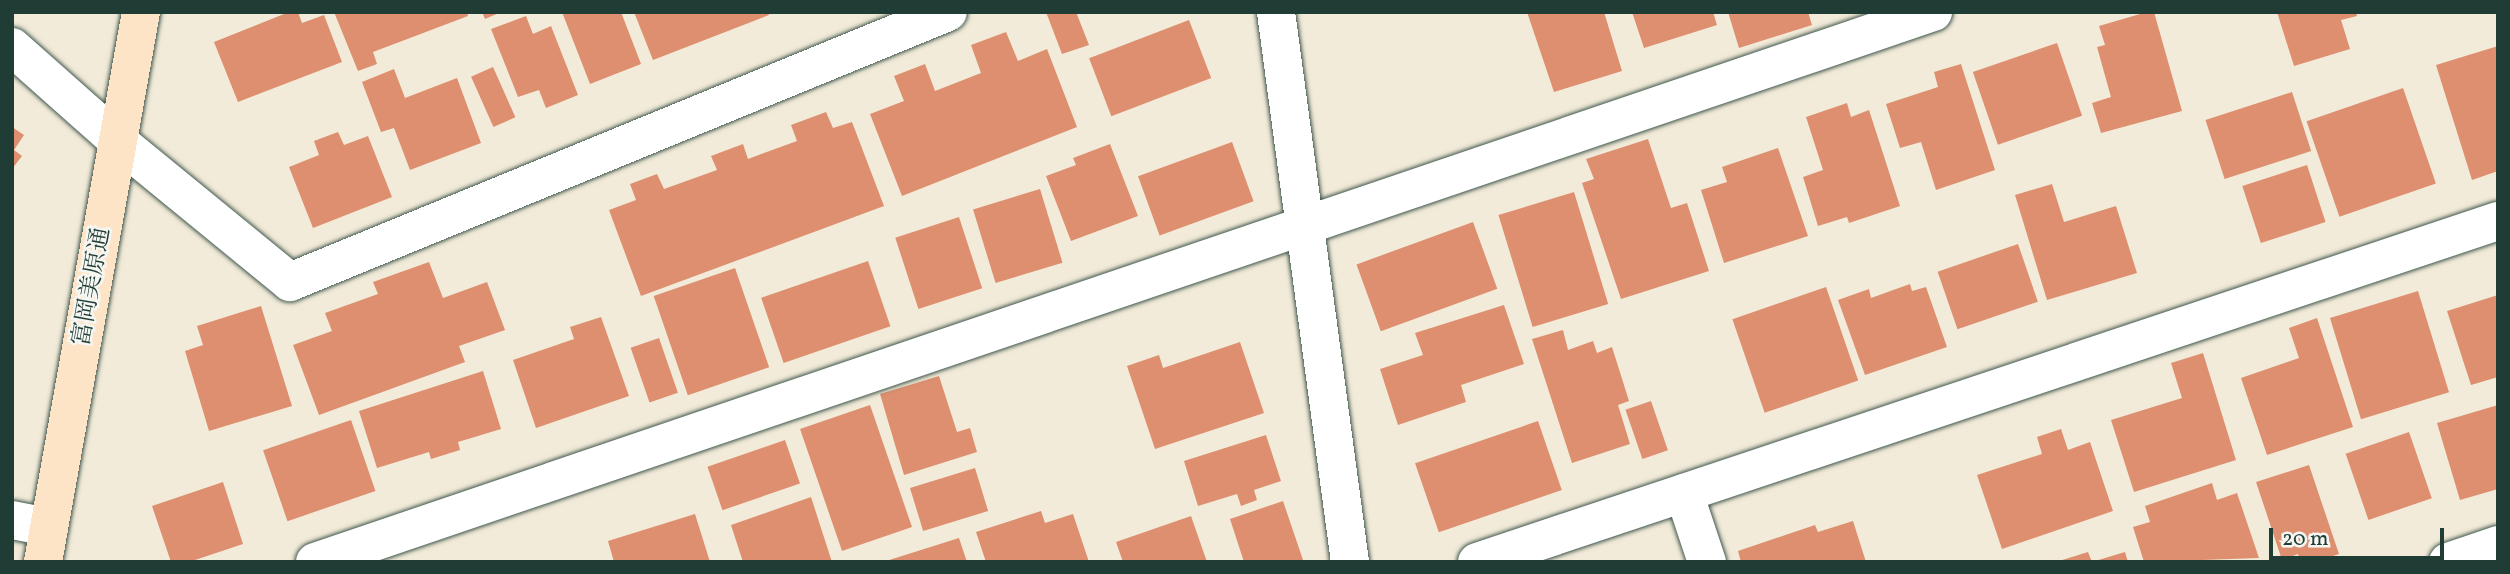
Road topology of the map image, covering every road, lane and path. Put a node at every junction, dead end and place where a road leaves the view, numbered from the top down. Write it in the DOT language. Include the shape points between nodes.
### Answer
graph roads {
  1 [pos="141,12"];
  2 [pos="948,12"];
  3 [pos="1276,12"];
  4 [pos="1933,12"];
  5 [pos="12,47"];
  6 [pos="119,142"];
  7 [pos="2498,221"];
  8 [pos="1303,223"];
  9 [pos="1684,493"];
  10 [pos="35,536"];
  11 [pos="2498,545"];
  12 [pos="315,562"];
  13 [pos="1350,562"];
  14 [pos="1477,562"];
  15 [pos="1707,562"];
  16 [pos="2448,562"];
  1 -- 6 [label="street, 富岡美原通"];
  2 -- 6 [label="street" via="290,282"];
  3 -- 8 [label="street"];
  4 -- 8 [label="street"];
  5 -- 6 [label="street"];
  6 -- 10 [label="street, 富岡美原通"];
  7 -- 9 [label="street"];
  8 -- 12 [label="street"];
  8 -- 13 [label="street"];
  9 -- 14 [label="street"];
  9 -- 15 [label="street"];
  11 -- 16 [label="street"];
}
